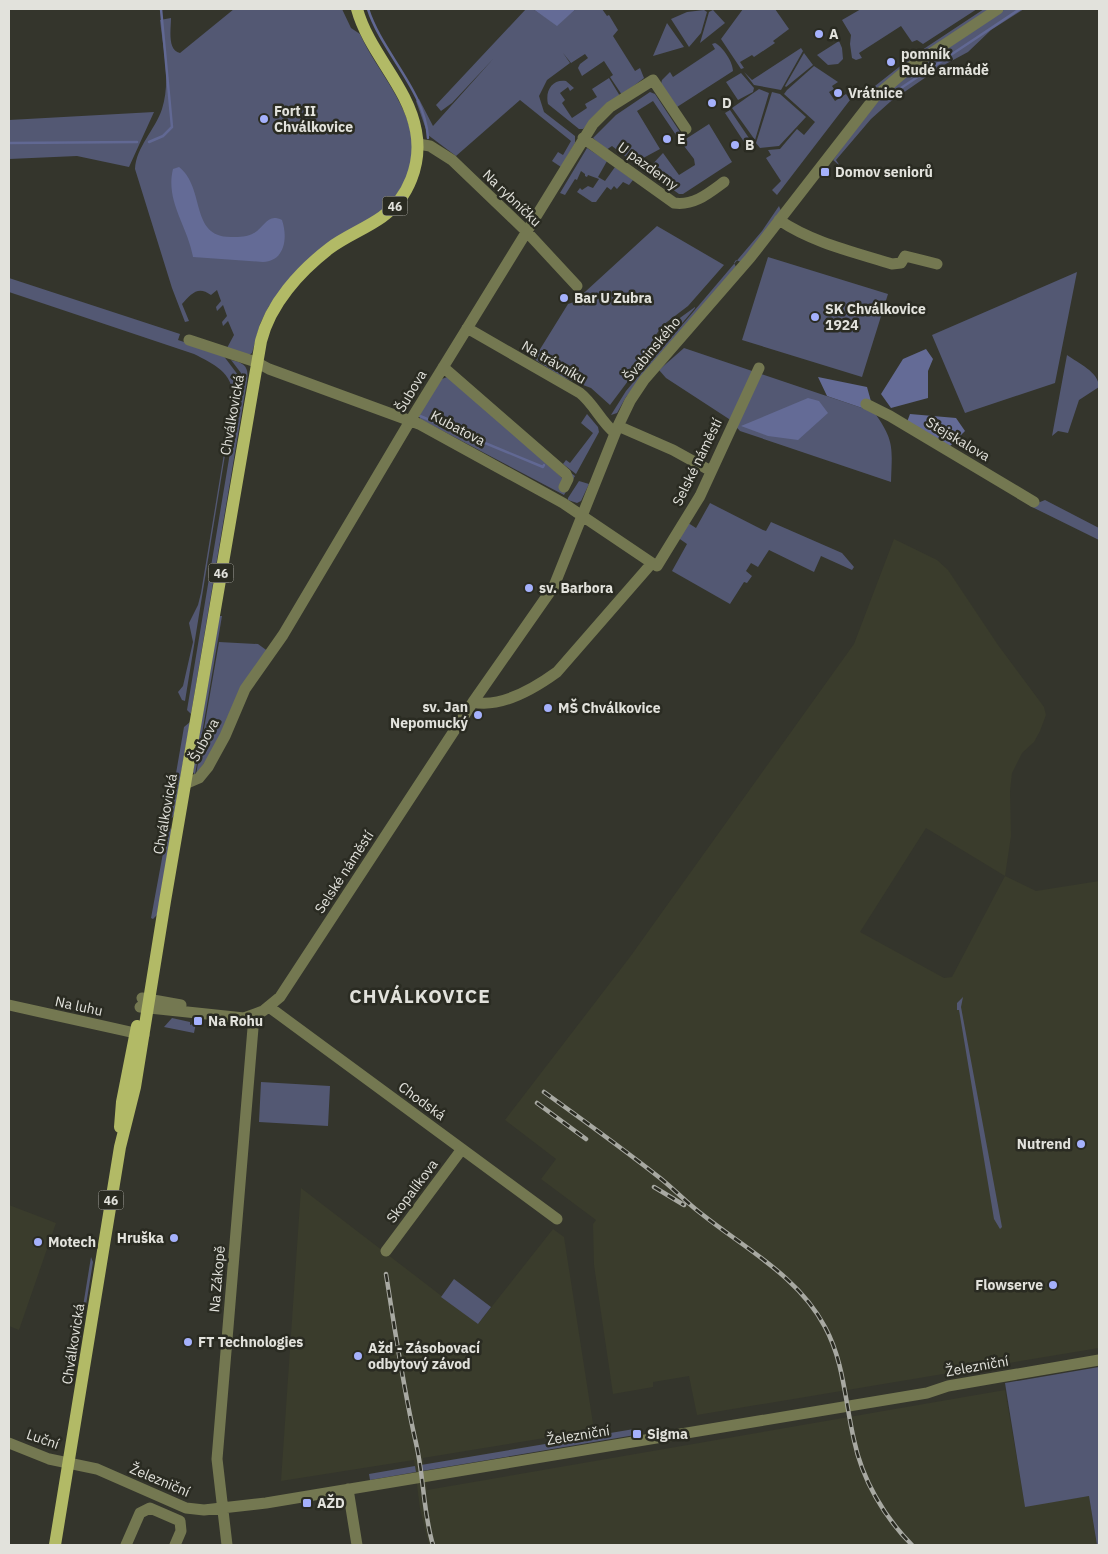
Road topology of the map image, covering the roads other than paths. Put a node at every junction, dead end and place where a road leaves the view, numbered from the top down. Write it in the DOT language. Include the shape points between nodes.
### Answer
graph roads {
  1 [pos="357,9"];
  2 [pos="998,9"];
  3 [pos="686,129"];
  4 [pos="584,138"];
  5 [pos="418,144"];
  6 [pos="724,182"];
  7 [pos="779,220"];
  8 [pos="526,232"];
  9 [pos="937,264"];
  10 [pos="577,286"];
  11 [pos="467,328"];
  12 [pos="189,340"];
  13 [pos="256,362"];
  14 [pos="443,367"];
  15 [pos="759,368"];
  16 [pos="866,404"];
  17 [pos="410,421"];
  18 [pos="616,430"];
  19 [pos="711,471"];
  20 [pos="564,487"];
  21 [pos="1034,502"];
  22 [pos="582,517"];
  23 [pos="654,565"];
  24 [pos="473,702"];
  25 [pos="185,784"];
  26 [pos="145,1003"];
  27 [pos="9,1005"];
  28 [pos="269,1007"];
  29 [pos="254,1016"];
  30 [pos="140,1034"];
  31 [pos="462,1149"];
  32 [pos="557,1219"];
  33 [pos="386,1251"];
  34 [pos="1099,1360"];
  35 [pos="9,1443"];
  36 [pos="68,1463"];
  37 [pos="348,1489"];
  38 [pos="222,1509"];
  39 [pos="55,1545"];
  40 [pos="126,1545"];
  41 [pos="175,1545"];
  42 [pos="228,1545"];
  43 [pos="357,1545"];
  1 -- 5 [label="main road, Chválkovická / 46" via="369,40 410,110"];
  2 -- 7 [label="street, Švabinského" via="902,73 865,108"];
  3 -- 4 [label="street, Šubova" via="652,80 603,114"];
  4 -- 6 [label="street, U pazderny" via="674,203 688,204"];
  4 -- 8 [label="street, Šubova"];
  5 -- 8 [label="street, Na rybníčku" via="447,155"];
  5 -- 13 [label="main road, Chválkovická / 46" via="415,171 402,198 384,216 330,248 293,285 268,320"];
  7 -- 9 [label="street" via="825,243 892,264 901,263 905,256"];
  7 -- 18 [label="street, Švabinského" via="644,380"];
  8 -- 10 [label="street, Na rybníčku"];
  8 -- 11 [label="street, Šubova"];
  11 -- 14 [label="street, Šubova"];
  11 -- 18 [label="street, Na trávníku" via="580,393 609,428"];
  12 -- 13 [label="street, Kubatova"];
  13 -- 17 [label="street, Kubatova"];
  13 -- 25 [label="main road, Chválkovická / 46"];
  14 -- 17 [label="street, Šubova"];
  14 -- 20 [label="street" via="566,474 568,479"];
  15 -- 19 [label="street, Selské náměstí"];
  16 -- 21 [label="street, Stejskalova"];
  17 -- 22 [label="street, Kubatova" via="504,469"];
  17 -- 25 [label="street, Šubova" via="283,635 246,690 212,761 199,778"];
  18 -- 19 [label="street" via="673,450"];
  18 -- 22 [label="street, Švabinského"];
  19 -- 23 [label="street, Selské náměstí" via="700,496"];
  22 -- 23 [label="street, Kubatova"];
  22 -- 24 [label="street, Selské náměstí" via="554,586"];
  23 -- 24 [label="street, Selské náměstí" via="557,672 538,686 512,696 487,703"];
  24 -- 28 [label="street, Selské náměstí" via="285,990"];
  25 -- 26 [label="main road, Chválkovická / 46"];
  26 -- 29 [label="street, Selské náměstí" via="185,1005 239,1018"];
  26 -- 30 [label="main road, Chválkovická"];
  27 -- 30 [label="street, Na luhu"];
  28 -- 29 [label="street, Selské náměstí"];
  28 -- 31 [label="street, Chodská"];
  29 -- 38 [label="street, Na Zákopě" via="217,1459"];
  30 -- 36 [label="main road, Chválkovická / 46" via="136,1088 120,1147"];
  31 -- 32 [label="street, Chodská"];
  31 -- 33 [label="street, Skopalíkova"];
  34 -- 37 [label="street, Železniční"];
  35 -- 36 [label="street, Luční"];
  36 -- 38 [label="street, Železniční" via="97,1469 186,1508"];
  36 -- 39 [label="main road, Chválkovická / 46"];
  37 -- 38 [label="street, Železniční"];
  37 -- 43 [label="street"];
  38 -- 42 [label="street, Na Zákopě"];
  40 -- 41 [label="street" via="140,1513 150,1508 180,1521 181,1531"];
}
